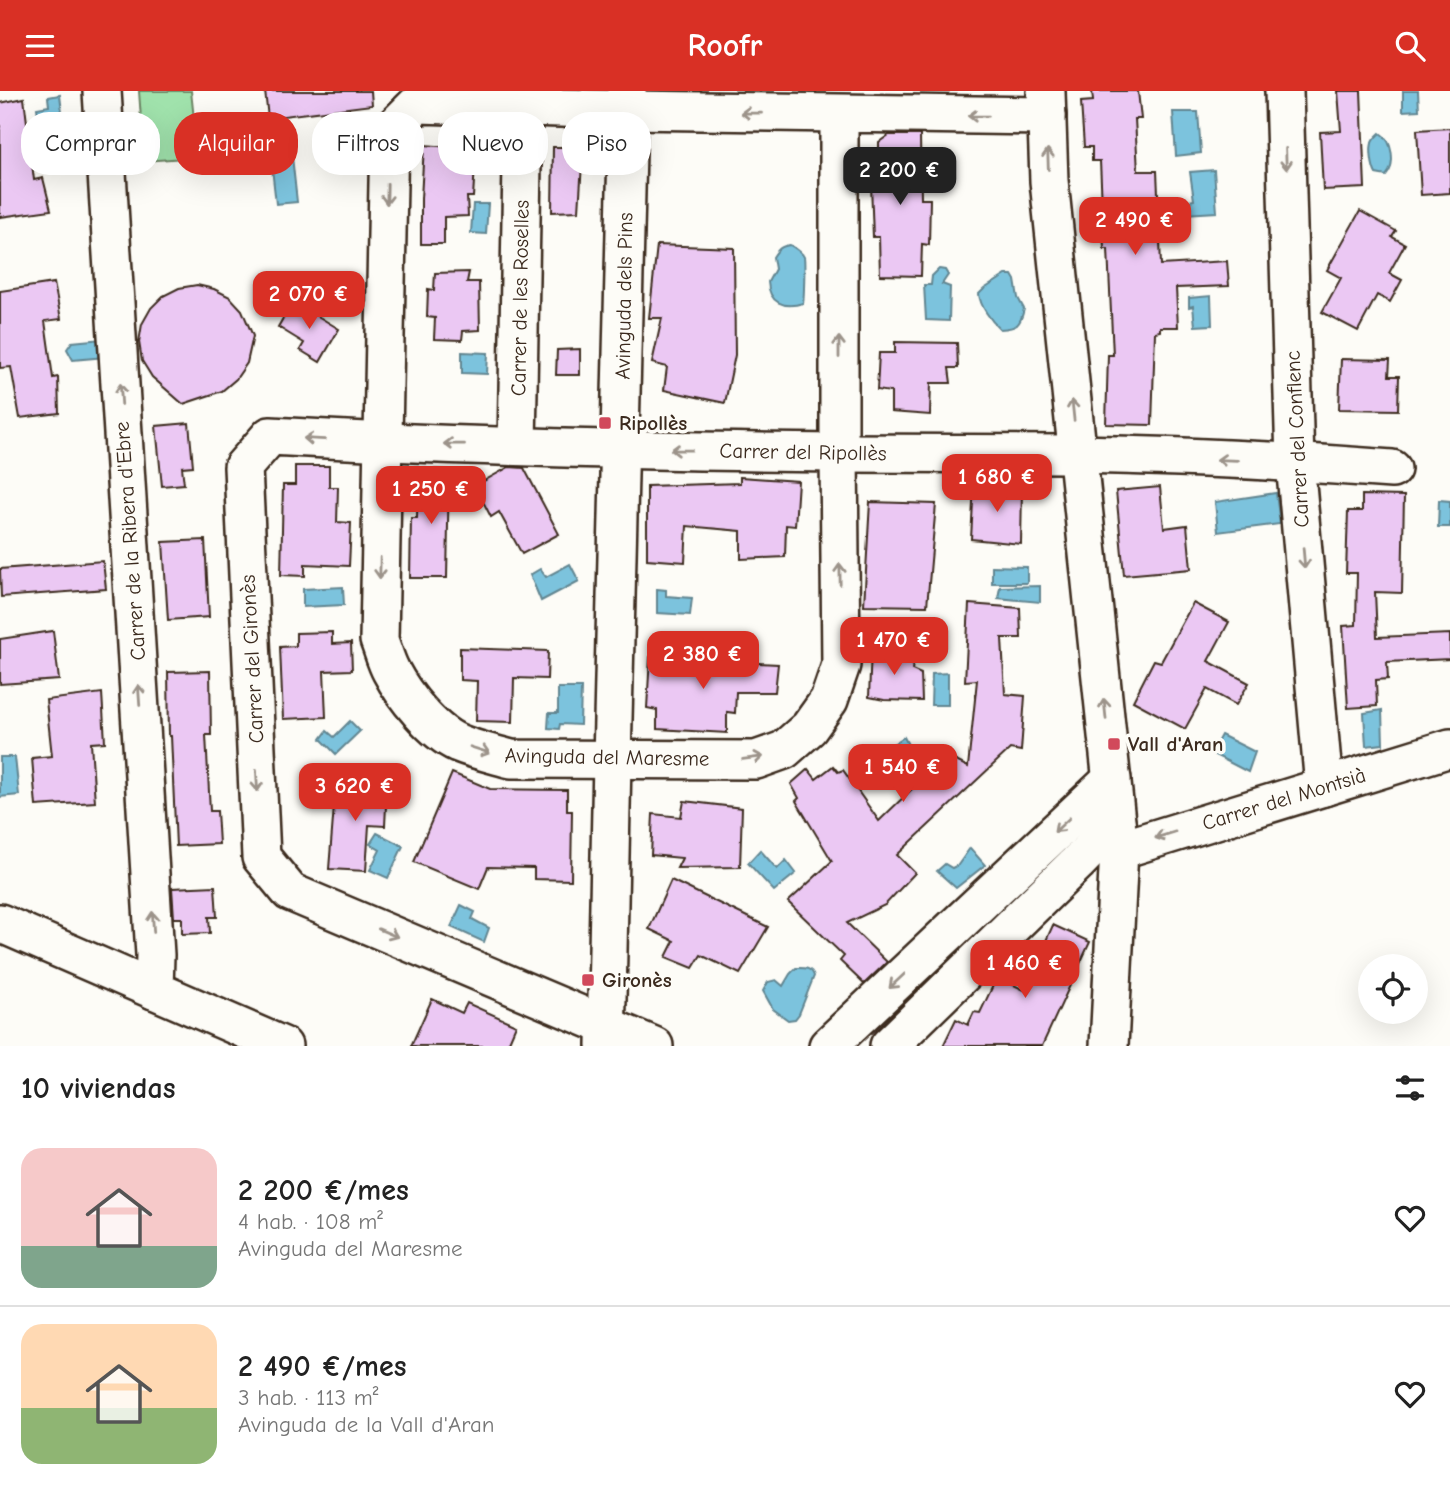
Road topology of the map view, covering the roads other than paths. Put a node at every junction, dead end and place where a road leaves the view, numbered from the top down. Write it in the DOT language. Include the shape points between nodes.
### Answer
graph roads {
  1 [pos="102,91"];
  2 [pos="1284,91"];
  3 [pos="628,101"];
  4 [pos="1046,104"];
  5 [pos="523,107"];
  6 [pos="839,114"];
  7 [pos="382,442"];
  8 [pos="517,446"];
  9 [pos="621,449"];
  10 [pos="839,453"];
  11 [pos="1078,454"];
  12 [pos="1296,462"];
  13 [pos="1392,470"];
  14 [pos="1450,748"];
  15 [pos="612,760"];
  16 [pos="1112,779"];
  17 [pos="1324,787"];
  18 [pos="1117,837"];
  19 [pos="0,923"];
  20 [pos="154,990"];
  21 [pos="607,1037"];
  22 [pos="283,1046"];
  23 [pos="654,1046"];
  24 [pos="828,1046"];
  25 [pos="889,1046"];
  26 [pos="1109,1046"];
  20 -- 1 [label="street, Carrer de la Ribera d'Ebre, one-way"];
  2 -- 12 [label="street, Carrer del Conflenc, one-way"];
  3 -- 5 [label="street, Avinguda del Maresme"];
  6 -- 3 [label="street, Avinguda del Maresme, one-way"];
  3 -- 9 [label="street, Avinguda dels Pins"];
  4 -- 6 [label="street, Avinguda del Maresme, one-way"];
  11 -- 4 [label="street, one-way" via="1049,181"];
  5 -- 7 [label="street, Avinguda del Maresme, one-way" via="417,104 388,132"];
  5 -- 8 [label="street, Carrer de les Roselles"];
  10 -- 6 [label="street, Avinguda del Maresme, one-way"];
  8 -- 7 [label="street, Carrer del Ripollès, one-way"];
  7 -- 15 [label="street, Avinguda del Maresme, one-way" via="379,640 408,697 435,728 485,753 511,759"];
  7 -- 21 [label="street, Carrer del Gironès, one-way" via="270,436 243,467 261,857 290,892"];
  8 -- 9 [label="street, Carrer del Ripollès"];
  10 -- 9 [label="street, Carrer del Ripollès, one-way"];
  9 -- 15 [label="street, Avinguda dels Pins"];
  10 -- 11 [label="street, Carrer del Ripollès"];
  15 -- 10 [label="street, Avinguda del Maresme, one-way" via="756,760 784,750 809,728 829,700 841,665"];
  12 -- 11 [label="street, Carrer del Ripollès, one-way"];
  16 -- 11 [label="street, one-way"];
  12 -- 13 [label="street, Carrer del Ripollès"];
  12 -- 17 [label="street, Carrer del Conflenc, one-way"];
  14 -- 17 [label="street, Carrer del Montsià"];
  15 -- 21 [label="street, Avinguda dels Pins"];
  16 -- 18 [label="street"];
  16 -- 24 [label="street, one-way"];
  17 -- 18 [label="street, Carrer del Montsià, one-way"];
  18 -- 25 [label="street, Carrer del Montsià" via="1077,863"];
  18 -- 26 [label="street"];
  19 -- 20 [label="street"];
  20 -- 22 [label="street"];
  21 -- 23 [label="street, Carrer del Gironès"];
}
